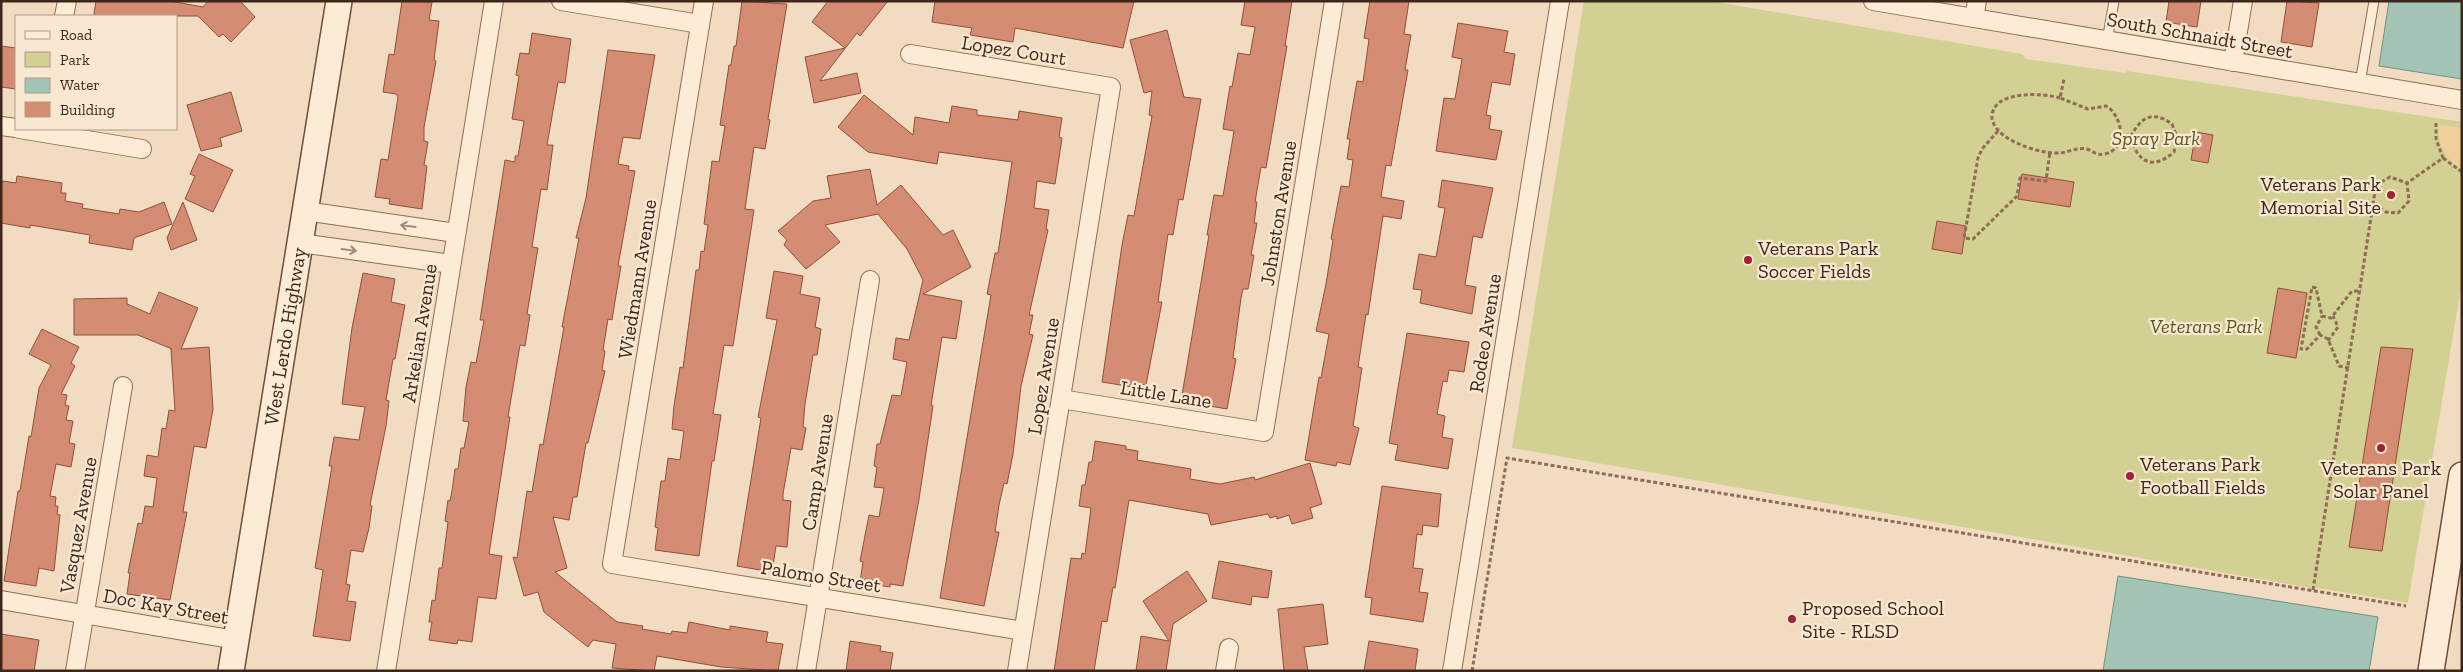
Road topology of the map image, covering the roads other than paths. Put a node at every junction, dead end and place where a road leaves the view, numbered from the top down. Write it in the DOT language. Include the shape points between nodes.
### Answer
graph roads {
  1 [pos="67,1"];
  2 [pos="339,1"];
  3 [pos="494,1"];
  4 [pos="561,1"];
  5 [pos="704,1"];
  6 [pos="1334,1"];
  7 [pos="1560,1"];
  8 [pos="1872,1"];
  9 [pos="2114,1"];
  10 [pos="2243,1"];
  11 [pos="2374,1"];
  12 [pos="1975,10"];
  13 [pos="64,15"];
  14 [pos="700,24"];
  15 [pos="2107,41"];
  16 [pos="910,54"];
  17 [pos="2232,62"];
  18 [pos="2360,83"];
  19 [pos="1111,87"];
  20 [pos="2462,100"];
  21 [pos="1,126"];
  22 [pos="15,128"];
  23 [pos="45,131"];
  24 [pos="142,150"];
  25 [pos="305,211"];
  26 [pos="456,233"];
  27 [pos="300,242"];
  28 [pos="451,264"];
  29 [pos="870,280"];
  30 [pos="123,386"];
  31 [pos="1061,399"];
  32 [pos="1264,432"];
  33 [pos="2462,475"];
  34 [pos="612,564"];
  35 [pos="818,597"];
  36 [pos="1,600"];
  37 [pos="84,614"];
  38 [pos="1023,631"];
  39 [pos="236,640"];
  40 [pos="1229,648"];
  41 [pos="75,671"];
  42 [pos="231,671"];
  43 [pos="386,671"];
  44 [pos="806,671"];
  45 [pos="1016,671"];
  46 [pos="1225,671"];
  47 [pos="1452,671"];
  48 [pos="2431,671"];
  1 -- 13 [label="street"];
  2 -- 25 [label="main road, West Lerdo Highway"];
  3 -- 26 [label="street, Arkelian Avenue"];
  4 -- 14 [label="street"];
  5 -- 14 [label="street, Wiedmann Avenue"];
  6 -- 32 [label="street, Johnston Avenue"];
  7 -- 47 [label="street, Rodeo Avenue"];
  8 -- 12 [label="street, South Schnaidt Street"];
  9 -- 15 [label="lane"];
  10 -- 17 [label="street"];
  11 -- 18 [label="lane"];
  12 -- 15 [label="street, South Schnaidt Street"];
  14 -- 34 [label="street, Wiedmann Avenue"];
  15 -- 17 [label="street, South Schnaidt Street"];
  16 -- 19 [label="street, Lopez Court"];
  17 -- 18 [label="street, South Schnaidt Street"];
  18 -- 20 [label="street, South Schnaidt Street"];
  19 -- 31 [label="street, Lopez Avenue"];
  21 -- 22 [label="street"];
  23 -- 24 [label="street"];
  26 -- 25 [label="street, one-way"];
  25 -- 27 [label="main road, West Lerdo Highway"];
  26 -- 28 [label="street, Arkelian Avenue"];
  27 -- 28 [label="street, one-way"];
  27 -- 39 [label="main road, West Lerdo Highway"];
  28 -- 43 [label="street, Arkelian Avenue"];
  29 -- 35 [label="street, Camp Avenue"];
  30 -- 37 [label="street, Vasquez Avenue"];
  31 -- 32 [label="street, Little Lane"];
  31 -- 38 [label="street, Lopez Avenue"];
  33 -- 48 [label="main road"];
  34 -- 35 [label="street, Palomo Street"];
  35 -- 38 [label="street, Palomo Street"];
  35 -- 44 [label="street, Camp Avenue"];
  36 -- 37 [label="street, Doc Kay Street"];
  37 -- 39 [label="street, Doc Kay Street"];
  37 -- 41 [label="street, Vasquez Avenue"];
  38 -- 45 [label="street, Lopez Avenue"];
  39 -- 42 [label="main road, West Lerdo Highway"];
  40 -- 46 [label="street"];
}
